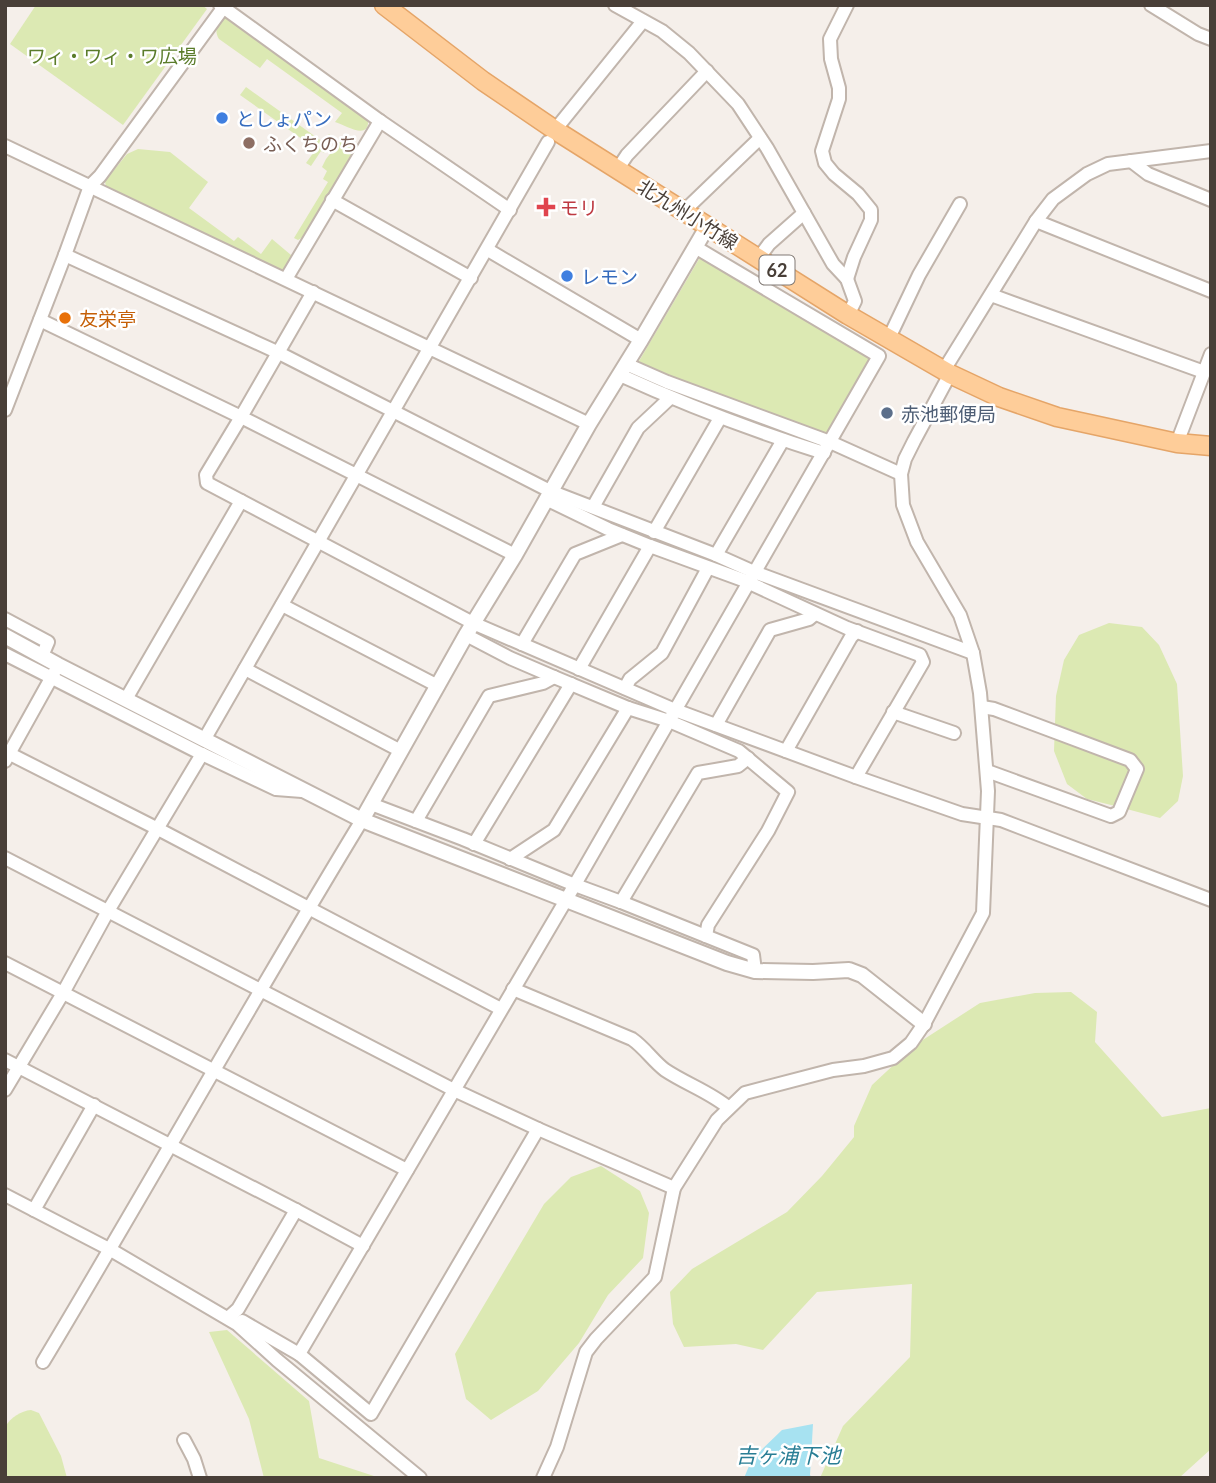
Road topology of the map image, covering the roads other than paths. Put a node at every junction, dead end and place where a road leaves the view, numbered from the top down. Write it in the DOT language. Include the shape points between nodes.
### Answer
graph roads {
  1 [pos="384,5"];
  2 [pos="615,5"];
  3 [pos="847,5"];
  4 [pos="1151,5"];
  5 [pos="222,7"];
  6 [pos="643,21"];
  7 [pos="1211,39"];
  8 [pos="707,71"];
  9 [pos="380,121"];
  10 [pos="552,136"];
  11 [pos="760,138"];
  12 [pos="5,146"];
  13 [pos="1211,151"];
  14 [pos="1132,162"];
  15 [pos="617,170"];
  16 [pos="90,186"];
  17 [pos="332,200"];
  18 [pos="1211,200"];
  19 [pos="960,204"];
  20 [pos="510,210"];
  21 [pos="683,212"];
  22 [pos="804,213"];
  23 [pos="1036,222"];
  24 [pos="707,227"];
  25 [pos="695,247"];
  26 [pos="488,250"];
  27 [pos="65,255"];
  28 [pos="758,259"];
  29 [pos="471,278"];
  30 [pos="286,279"];
  31 [pos="847,279"];
  32 [pos="1211,291"];
  33 [pos="313,292"];
  34 [pos="991,295"];
  35 [pos="848,315"];
  36 [pos="40,320"];
  37 [pos="889,338"];
  38 [pos="641,340"];
  39 [pos="429,348"];
  40 [pos="277,352"];
  41 [pos="1211,354"];
  42 [pos="623,370"];
  43 [pos="947,372"];
  44 [pos="1204,372"];
  45 [pos="670,398"];
  46 [pos="5,410"];
  47 [pos="393,411"];
  48 [pos="241,417"];
  49 [pos="720,418"];
  50 [pos="589,424"];
  51 [pos="783,440"];
  52 [pos="1177,443"];
  53 [pos="1211,446"];
  54 [pos="827,448"];
  55 [pos="901,474"];
  56 [pos="356,475"];
  57 [pos="548,495"];
  58 [pos="241,501"];
  59 [pos="593,507"];
  60 [pos="654,532"];
  61 [pos="622,535"];
  62 [pos="319,541"];
  63 [pos="650,546"];
  64 [pos="515,555"];
  65 [pos="716,555"];
  66 [pos="708,568"];
  67 [pos="751,578"];
  68 [pos="282,605"];
  69 [pos="815,614"];
  70 [pos="5,619"];
  71 [pos="470,629"];
  72 [pos="857,631"];
  73 [pos="5,636"];
  74 [pos="522,644"];
  75 [pos="973,653"];
  76 [pos="5,654"];
  77 [pos="42,656"];
  78 [pos="579,668"];
  79 [pos="245,669"];
  80 [pos="55,671"];
  81 [pos="554,677"];
  82 [pos="571,684"];
  83 [pos="438,686"];
  84 [pos="625,688"];
  85 [pos="127,699"];
  86 [pos="982,707"];
  87 [pos="628,708"];
  88 [pos="893,712"];
  89 [pos="672,715"];
  90 [pos="716,724"];
  91 [pos="954,733"];
  92 [pos="203,747"];
  93 [pos="401,751"];
  94 [pos="786,751"];
  95 [pos="7,757"];
  96 [pos="748,758"];
  97 [pos="987,771"];
  98 [pos="856,777"];
  99 [pos="371,804"];
  100 [pos="986,818"];
  101 [pos="362,820"];
  102 [pos="416,821"];
  103 [pos="158,829"];
  104 [pos="474,844"];
  105 [pos="5,858"];
  106 [pos="510,859"];
  107 [pos="575,885"];
  108 [pos="566,900"];
  109 [pos="1211,900"];
  110 [pos="621,902"];
  111 [pos="308,909"];
  112 [pos="108,911"];
  113 [pos="706,936"];
  114 [pos="5,963"];
  115 [pos="755,971"];
  116 [pos="513,989"];
  117 [pos="260,990"];
  118 [pos="63,993"];
  119 [pos="501,1009"];
  120 [pos="924,1024"];
  121 [pos="5,1060"];
  122 [pos="19,1067"];
  123 [pos="214,1069"];
  124 [pos="5,1090"];
  125 [pos="454,1090"];
  126 [pos="94,1105"];
  127 [pos="729,1108"];
  128 [pos="538,1129"];
  129 [pos="172,1145"];
  130 [pos="407,1170"];
  131 [pos="674,1188"];
  132 [pos="5,1195"];
  133 [pos="296,1209"];
  134 [pos="34,1210"];
  135 [pos="363,1246"];
  136 [pos="111,1250"];
  137 [pos="233,1321"];
  138 [pos="299,1354"];
  139 [pos="43,1362"];
  140 [pos="184,1440"];
  141 [pos="200,1478"];
  142 [pos="420,1478"];
  143 [pos="543,1478"];
  1 -- 10 [label="main road, 北九州小竹線 / 62"];
  2 -- 6 [label="street"];
  3 -- 31 [label="street" via="830,39 839,99 822,151 834,174 871,210"];
  4 -- 7 [label="street"];
  5 -- 9 [label="street"];
  5 -- 16 [label="street"];
  6 -- 8 [label="street" via="662,31"];
  6 -- 10 [label="street"];
  8 -- 11 [label="street" via="738,104"];
  8 -- 15 [label="street"];
  9 -- 17 [label="street"];
  9 -- 20 [label="street"];
  10 -- 15 [label="main road, 北九州小竹線 / 62"];
  10 -- 20 [label="street"];
  11 -- 21 [label="street"];
  11 -- 22 [label="street"];
  12 -- 16 [label="street"];
  13 -- 14 [label="street"];
  14 -- 18 [label="street" via="1148,174"];
  14 -- 23 [label="street" via="1108,164 1087,174 1053,199"];
  15 -- 21 [label="main road, 北九州小竹線 / 62"];
  16 -- 27 [label="street"];
  16 -- 30 [label="street"];
  17 -- 29 [label="street"];
  17 -- 30 [label="street"];
  19 -- 37 [label="street"];
  20 -- 26 [label="street"];
  21 -- 24 [label="main road, 北九州小竹線 / 62"];
  22 -- 28 [label="street"];
  22 -- 31 [label="street" via="833,264"];
  23 -- 32 [label="street"];
  23 -- 34 [label="street"];
  24 -- 25 [label="street"];
  24 -- 28 [label="main road, 北九州小竹線 / 62"];
  25 -- 38 [label="street"];
  25 -- 54 [label="street" via="879,356"];
  26 -- 29 [label="street"];
  26 -- 38 [label="street"];
  27 -- 36 [label="street"];
  27 -- 40 [label="street"];
  28 -- 35 [label="main road, 北九州小竹線 / 62"];
  29 -- 39 [label="street"];
  30 -- 33 [label="street"];
  31 -- 35 [label="street" via="855,301"];
  33 -- 39 [label="street"];
  33 -- 40 [label="street"];
  34 -- 43 [label="street"];
  34 -- 44 [label="street"];
  35 -- 37 [label="main road, 北九州小竹線 / 62"];
  36 -- 46 [label="street"];
  36 -- 48 [label="street"];
  37 -- 43 [label="main road, 北九州小竹線 / 62"];
  38 -- 42 [label="street"];
  39 -- 47 [label="street"];
  39 -- 50 [label="street"];
  40 -- 47 [label="street"];
  40 -- 48 [label="street"];
  41 -- 44 [label="street"];
  42 -- 45 [label="street"];
  42 -- 50 [label="street"];
  42 -- 54 [label="street" via="667,382"];
  43 -- 52 [label="main road, 北九州小竹線 / 62" via="1057,417"];
  43 -- 55 [label="street"];
  44 -- 52 [label="street"];
  45 -- 49 [label="street"];
  45 -- 59 [label="street" via="638,428"];
  47 -- 56 [label="street"];
  47 -- 57 [label="street"];
  48 -- 56 [label="street"];
  48 -- 58 [label="street" via="206,475 207,483"];
  49 -- 51 [label="street"];
  49 -- 60 [label="street"];
  50 -- 57 [label="street"];
  51 -- 54 [label="street"];
  51 -- 65 [label="street"];
  52 -- 53 [label="main road, 北九州小竹線 / 62"];
  54 -- 55 [label="street"];
  54 -- 67 [label="street"];
  55 -- 75 [label="street" via="903,505 917,541 960,615"];
  56 -- 62 [label="street"];
  56 -- 64 [label="street"];
  57 -- 59 [label="street"];
  57 -- 61 [label="street"];
  57 -- 64 [label="street"];
  58 -- 62 [label="street"];
  58 -- 85 [label="street"];
  59 -- 60 [label="street"];
  60 -- 65 [label="street"];
  61 -- 63 [label="street"];
  61 -- 74 [label="street" via="575,554"];
  62 -- 68 [label="street"];
  62 -- 71 [label="street"];
  63 -- 66 [label="street"];
  63 -- 78 [label="street"];
  64 -- 71 [label="street"];
  65 -- 67 [label="street"];
  66 -- 67 [label="street"];
  66 -- 84 [label="street" via="662,653"];
  67 -- 69 [label="street"];
  67 -- 75 [label="street"];
  67 -- 89 [label="street"];
  68 -- 79 [label="street"];
  68 -- 83 [label="street"];
  69 -- 72 [label="street"];
  69 -- 90 [label="street" via="769,630"];
  70 -- 77 [label="street" via="48,642"];
  71 -- 74 [label="street"];
  71 -- 81 [label="street" via="510,658"];
  71 -- 83 [label="street"];
  72 -- 88 [label="street" via="920,655 923,662"];
  72 -- 94 [label="street"];
  73 -- 77 [label="street"];
  74 -- 78 [label="street"];
  75 -- 86 [label="street"];
  76 -- 80 [label="street"];
  77 -- 80 [label="street"];
  78 -- 84 [label="street"];
  79 -- 92 [label="street"];
  79 -- 93 [label="street"];
  80 -- 85 [label="street"];
  80 -- 92 [label="street"];
  80 -- 95 [label="street"];
  81 -- 82 [label="street"];
  81 -- 102 [label="street" via="489,696"];
  82 -- 87 [label="street"];
  82 -- 104 [label="street"];
  83 -- 93 [label="street"];
  84 -- 89 [label="street"];
  85 -- 92 [label="street"];
  86 -- 97 [label="street"];
  86 -- 97 [label="street" via="1130,760 1137,769 1119,812 1111,816"];
  87 -- 89 [label="street"];
  87 -- 106 [label="street" via="554,830"];
  88 -- 91 [label="street"];
  88 -- 98 [label="street"];
  89 -- 90 [label="street"];
  89 -- 96 [label="street"];
  89 -- 107 [label="street"];
  90 -- 94 [label="street"];
  92 -- 101 [label="street"];
  92 -- 103 [label="street"];
  93 -- 99 [label="street"];
  94 -- 98 [label="street"];
  95 -- 103 [label="street"];
  96 -- 110 [label="street" via="738,766 698,773"];
  96 -- 113 [label="street" via="788,792"];
  97 -- 100 [label="street"];
  98 -- 100 [label="street"];
  99 -- 101 [label="street"];
  99 -- 102 [label="street"];
  100 -- 109 [label="street"];
  100 -- 120 [label="street" via="983,913"];
  101 -- 108 [label="street"];
  101 -- 111 [label="street"];
  102 -- 104 [label="street"];
  103 -- 111 [label="street"];
  103 -- 112 [label="street"];
  104 -- 106 [label="street"];
  105 -- 112 [label="street"];
  106 -- 107 [label="street"];
  107 -- 108 [label="street"];
  107 -- 110 [label="street"];
  108 -- 115 [label="street"];
  108 -- 116 [label="street"];
  110 -- 113 [label="street"];
  111 -- 117 [label="street"];
  111 -- 119 [label="street"];
  112 -- 117 [label="street"];
  112 -- 118 [label="street"];
  113 -- 115 [label="street" via="753,955"];
  114 -- 118 [label="street"];
  115 -- 120 [label="street" via="849,970 875,984"];
  116 -- 119 [label="street"];
  116 -- 127 [label="street" via="632,1039 664,1069"];
  117 -- 123 [label="street"];
  117 -- 125 [label="street"];
  118 -- 122 [label="street"];
  118 -- 123 [label="street"];
  119 -- 125 [label="street"];
  120 -- 127 [label="street" via="893,1058 745,1093"];
  121 -- 122 [label="street"];
  122 -- 124 [label="street"];
  122 -- 126 [label="street"];
  123 -- 129 [label="street"];
  123 -- 130 [label="street"];
  125 -- 128 [label="street"];
  125 -- 130 [label="street"];
  126 -- 129 [label="street"];
  126 -- 134 [label="street"];
  127 -- 131 [label="street"];
  128 -- 131 [label="street"];
  128 -- 138 [label="street" via="371,1414"];
  129 -- 133 [label="street"];
  129 -- 136 [label="street"];
  130 -- 135 [label="street"];
  131 -- 143 [label="street" via="655,1277 586,1352"];
  132 -- 134 [label="street"];
  133 -- 135 [label="street"];
  133 -- 137 [label="street"];
  134 -- 136 [label="street"];
  135 -- 138 [label="street"];
  136 -- 137 [label="street"];
  136 -- 139 [label="street"];
  137 -- 138 [label="street" via="242,1321"];
  137 -- 142 [label="street"];
  140 -- 141 [label="street"];
}
